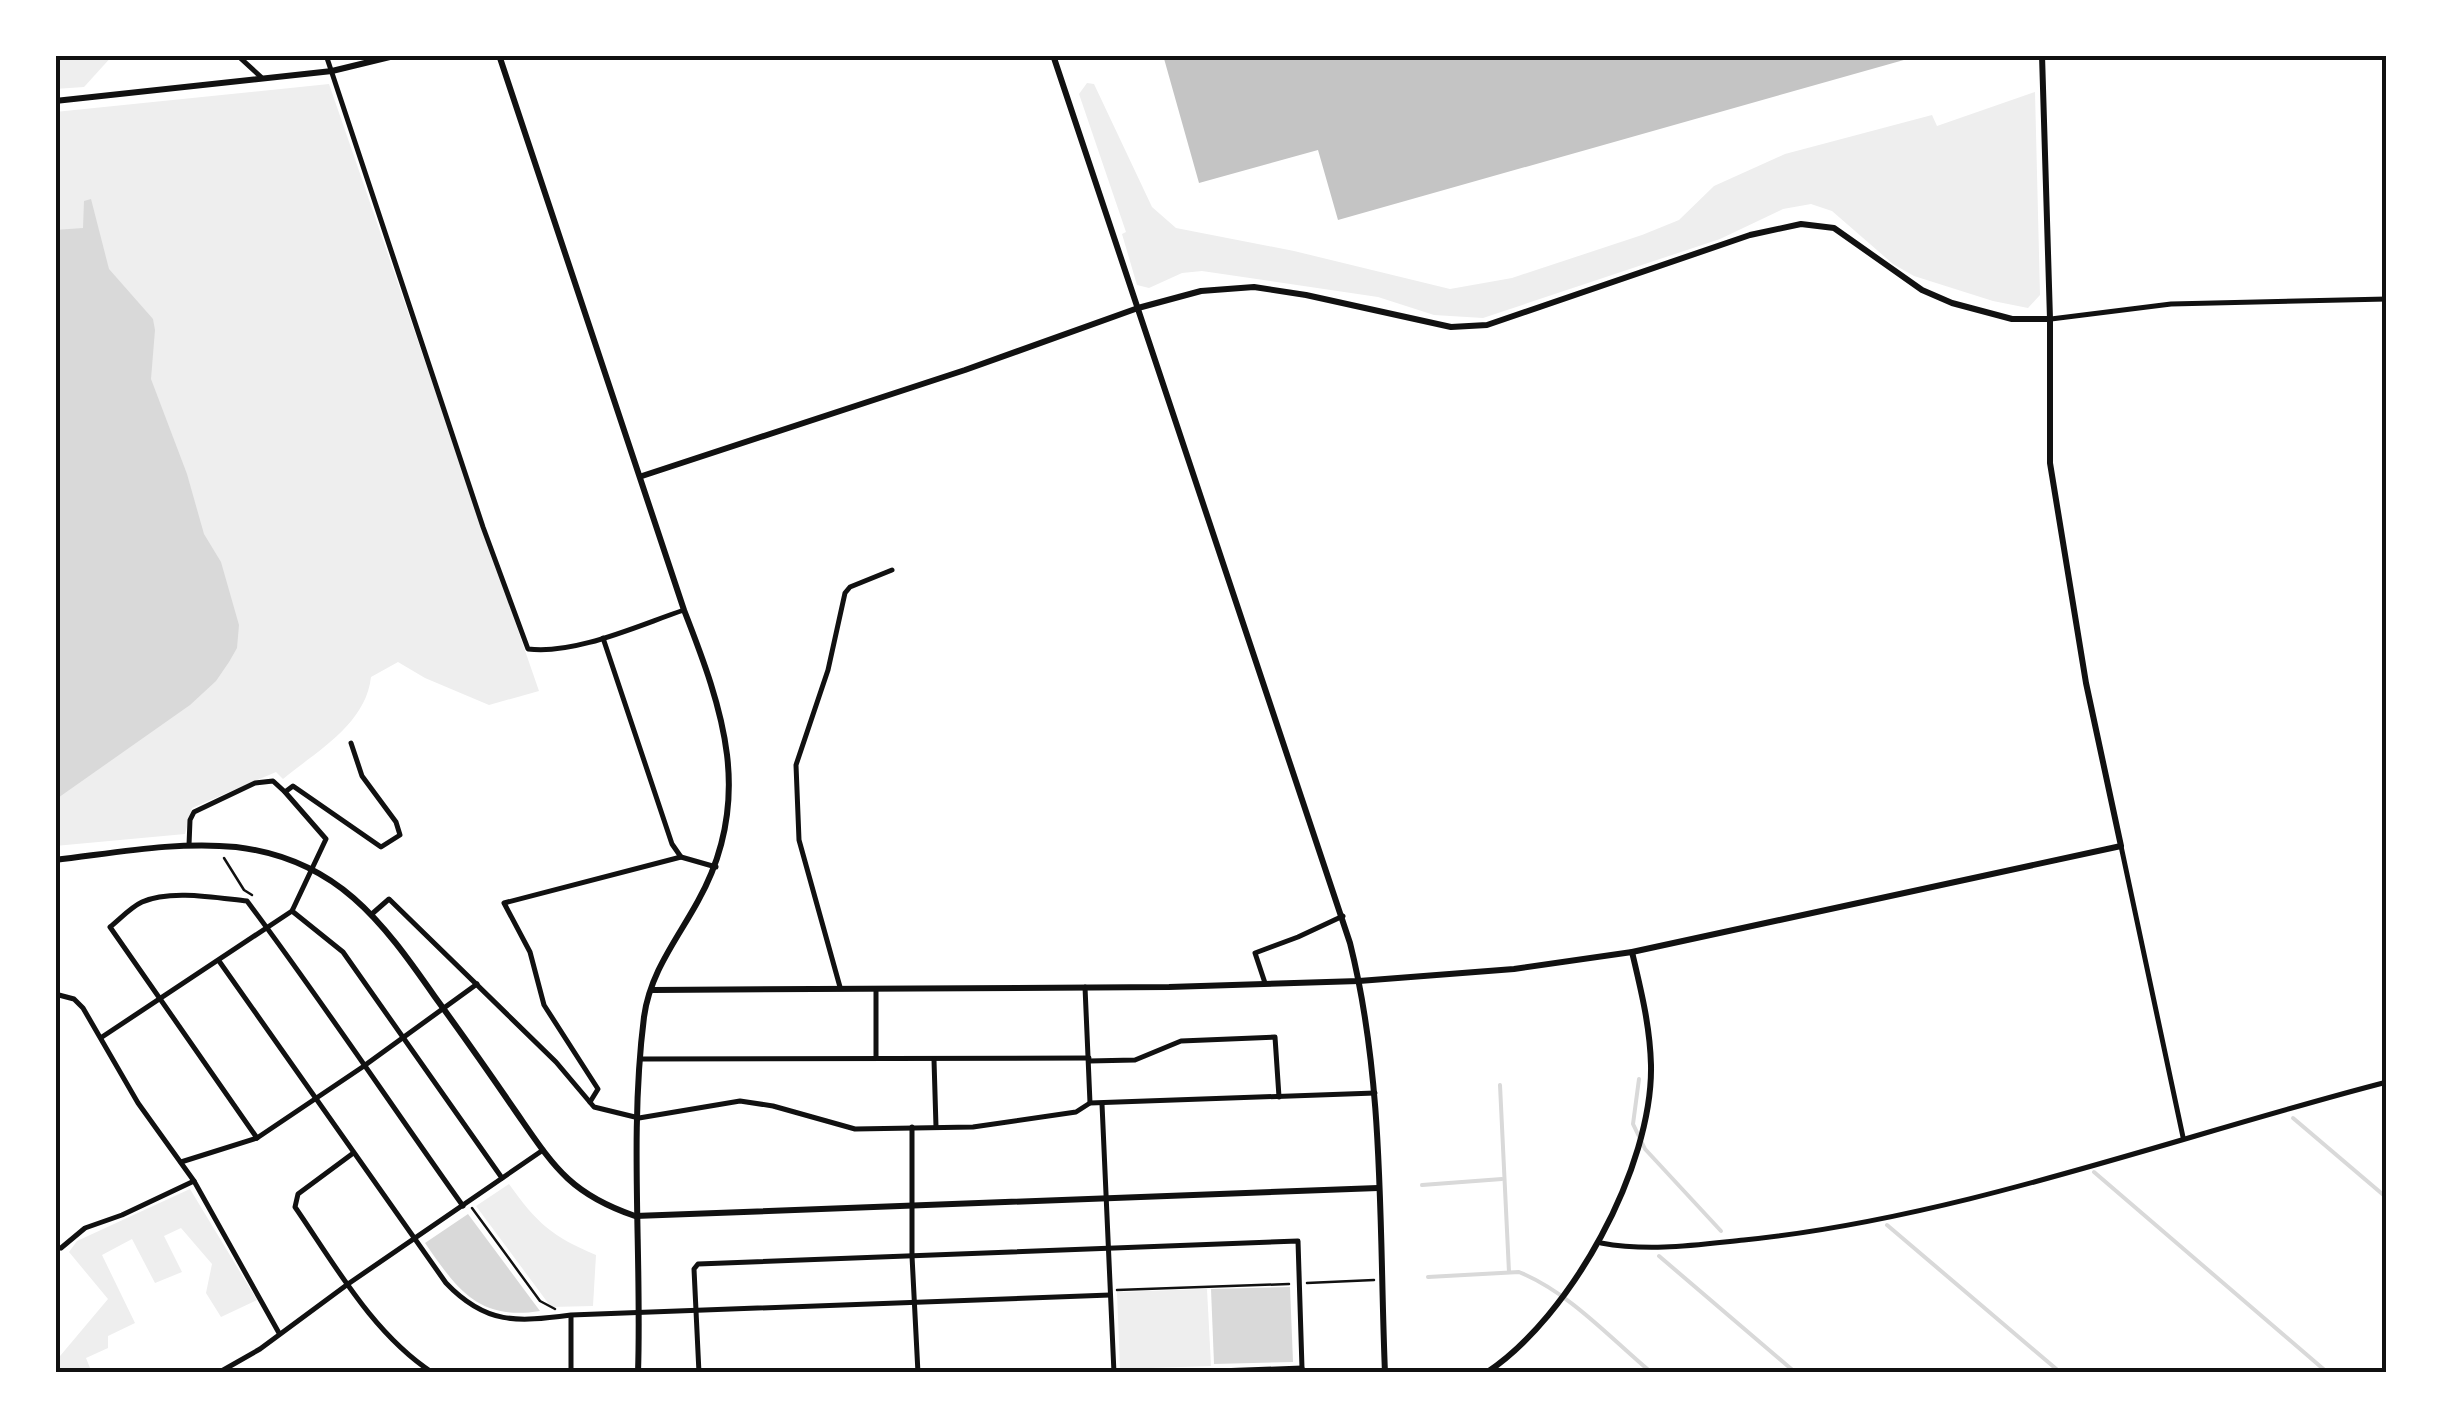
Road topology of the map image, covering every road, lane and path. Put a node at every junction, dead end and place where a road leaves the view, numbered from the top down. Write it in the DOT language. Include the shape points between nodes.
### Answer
graph roads {
  1 [pos="238,55"];
  2 [pos="326,55"];
  3 [pos="398,55"];
  4 [pos="499,55"];
  5 [pos="1054,55"];
  6 [pos="2042,55"];
  7 [pos="332,72"];
  8 [pos="263,80"];
  9 [pos="55,101"];
  10 [pos="2387,299"];
  11 [pos="1138,308"];
  12 [pos="2050,319"];
  13 [pos="642,476"];
  14 [pos="892,570"];
  15 [pos="684,610"];
  16 [pos="602,638"];
  17 [pos="351,742"];
  18 [pos="284,792"];
  19 [pos="189,845"];
  20 [pos="2121,846"];
  21 [pos="681,857"];
  22 [pos="55,860"];
  23 [pos="716,867"];
  24 [pos="312,870"];
  25 [pos="292,910"];
  26 [pos="373,914"];
  27 [pos="1343,916"];
  28 [pos="266,927"];
  29 [pos="1632,952"];
  30 [pos="219,960"];
  31 [pos="1360,981"];
  32 [pos="1265,983"];
  33 [pos="476,984"];
  34 [pos="840,986"];
  35 [pos="1084,987"];
  36 [pos="876,988"];
  37 [pos="653,990"];
  38 [pos="55,994"];
  39 [pos="160,1000"];
  40 [pos="445,1010"];
  41 [pos="102,1037"];
  42 [pos="404,1038"];
  43 [pos="876,1056"];
  44 [pos="641,1059"];
  45 [pos="934,1059"];
  46 [pos="1089,1060"];
  47 [pos="364,1066"];
  48 [pos="2387,1082"];
  49 [pos="1375,1093"];
  50 [pos="1278,1097"];
  51 [pos="316,1100"];
  52 [pos="590,1102"];
  53 [pos="1090,1103"];
  54 [pos="1102,1104"];
  55 [pos="639,1118"];
  56 [pos="912,1127"];
  57 [pos="936,1127"];
  58 [pos="257,1138"];
  59 [pos="2183,1138"];
  60 [pos="543,1150"];
  61 [pos="352,1154"];
  62 [pos="182,1162"];
  63 [pos="502,1178"];
  64 [pos="194,1181"];
  65 [pos="1378,1188"];
  66 [pos="1107,1200"];
  67 [pos="463,1206"];
  68 [pos="912,1206"];
  69 [pos="635,1216"];
  70 [pos="414,1238"];
  71 [pos="1601,1243"];
  72 [pos="61,1248"];
  73 [pos="1108,1249"];
  74 [pos="912,1256"];
  75 [pos="348,1284"];
  76 [pos="1110,1295"];
  77 [pos="914,1304"];
  78 [pos="640,1312"];
  79 [pos="697,1312"];
  80 [pos="571,1315"];
  81 [pos="279,1332"];
  82 [pos="1302,1370"];
  83 [pos="430,1372"];
  84 [pos="218,1373"];
  85 [pos="572,1373"];
  86 [pos="638,1373"];
  87 [pos="699,1373"];
  88 [pos="918,1373"];
  89 [pos="1114,1373"];
  90 [pos="1163,1373"];
  91 [pos="1385,1373"];
  92 [pos="1486,1373"];
  1 -- 8 [label="street"];
  2 -- 7 [label="street"];
  3 -- 7 [label="street"];
  4 -- 13 [label="street"];
  5 -- 11 [label="street"];
  6 -- 12 [label="street"];
  7 -- 8 [label="street"];
  7 -- 16 [label="street" via="528,649"];
  8 -- 9 [label="street"];
  10 -- 12 [label="street" via="2171,304"];
  11 -- 12 [label="street" via="1201,290 1254,287 1451,327 1487,325 1750,235 1801,224 1834,228 1922,290 1952,303 2012,319"];
  11 -- 13 [label="street"];
  11 -- 27 [label="street"];
  12 -- 20 [label="street" via="2050,463 2079,648"];
  13 -- 15 [label="street"];
  14 -- 34 [label="street" via="845,593 796,765 799,840"];
  15 -- 16 [label="street"];
  15 -- 23 [label="street" via="727,740 729,802"];
  16 -- 21 [label="street"];
  17 -- 18 [label="street" via="362,776 396,822 400,835 390,844 364,837 292,786"];
  18 -- 19 [label="street" via="273,781 255,783 194,812"];
  18 -- 24 [label="street" via="326,839"];
  19 -- 22 [label="street"];
  19 -- 24 [label="street" via="239,848"];
  20 -- 29 [label="street"];
  20 -- 59 [label="street"];
  21 -- 23 [label="street"];
  21 -- 52 [label="street" via="504,903 530,952 550,1016 598,1089"];
  23 -- 37 [label="street" via="663,957"];
  24 -- 25 [label="street"];
  24 -- 26 [label="street"];
  25 -- 28 [label="street"];
  25 -- 42 [label="street" via="343,952"];
  26 -- 33 [label="street" via="389,899"];
  26 -- 40 [label="street"];
  27 -- 31 [label="street"];
  27 -- 32 [label="street" via="1255,952"];
  28 -- 30 [label="street"];
  28 -- 39 [label="street" via="247,902 189,895 142,902 110,927"];
  28 -- 47 [label="street"];
  29 -- 31 [label="street"];
  29 -- 71 [label="street" via="1651,1069 1643,1134"];
  30 -- 39 [label="street"];
  30 -- 51 [label="street"];
  31 -- 32 [label="street"];
  31 -- 49 [label="street"];
  32 -- 35 [label="street"];
  33 -- 40 [label="street"];
  33 -- 52 [label="street"];
  34 -- 36 [label="street"];
  34 -- 37 [label="street"];
  35 -- 36 [label="street"];
  35 -- 46 [label="street"];
  36 -- 43 [label="street"];
  37 -- 44 [label="street"];
  38 -- 41 [label="street" via="74,999"];
  39 -- 41 [label="street"];
  39 -- 58 [label="street"];
  40 -- 42 [label="street"];
  40 -- 60 [label="street"];
  41 -- 62 [label="street"];
  42 -- 47 [label="street"];
  42 -- 63 [label="street"];
  43 -- 44 [label="street"];
  43 -- 45 [label="street"];
  44 -- 55 [label="street"];
  45 -- 46 [label="street"];
  45 -- 57 [label="street"];
  46 -- 50 [label="street" via="1135,1060 1180,1040 1275,1037"];
  46 -- 53 [label="street"];
  47 -- 51 [label="street"];
  47 -- 67 [label="street"];
  48 -- 59 [label="street"];
  49 -- 50 [label="street"];
  49 -- 65 [label="street"];
  50 -- 54 [label="street"];
  51 -- 58 [label="street"];
  51 -- 61 [label="street"];
  52 -- 55 [label="street"];
  53 -- 54 [label="street"];
  53 -- 57 [label="street" via="1076,1112"];
  54 -- 66 [label="street"];
  55 -- 56 [label="street" via="740,1101 856,1129"];
  55 -- 69 [label="street"];
  56 -- 57 [label="street"];
  56 -- 68 [label="street"];
  58 -- 62 [label="street"];
  59 -- 71 [label="street" via="1817,1232 1636,1249"];
  60 -- 63 [label="street"];
  60 -- 69 [label="street" via="577,1190"];
  61 -- 70 [label="street"];
  61 -- 75 [label="street" via="295,1202"];
  62 -- 64 [label="street"];
  63 -- 67 [label="street"];
  64 -- 72 [label="street" via="85,1228"];
  64 -- 81 [label="street"];
  65 -- 66 [label="street"];
  65 -- 91 [label="street"];
  66 -- 68 [label="street"];
  66 -- 73 [label="street"];
  67 -- 70 [label="street"];
  68 -- 69 [label="street"];
  68 -- 74 [label="street"];
  69 -- 78 [label="street"];
  70 -- 75 [label="street"];
  70 -- 80 [label="street" via="446,1283 482,1312 526,1321"];
  71 -- 92 [label="street" via="1528,1338"];
  73 -- 74 [label="street"];
  73 -- 76 [label="street"];
  73 -- 82 [label="street" via="1298,1241"];
  74 -- 77 [label="street"];
  74 -- 79 [label="street" via="698,1264"];
  75 -- 81 [label="street"];
  75 -- 83 [label="street"];
  76 -- 77 [label="street"];
  76 -- 89 [label="street"];
  77 -- 79 [label="street"];
  77 -- 88 [label="street"];
  78 -- 79 [label="street"];
  78 -- 80 [label="street"];
  78 -- 86 [label="street"];
  79 -- 87 [label="street"];
  80 -- 85 [label="street"];
  81 -- 84 [label="street"];
  82 -- 90 [label="street"];
}
